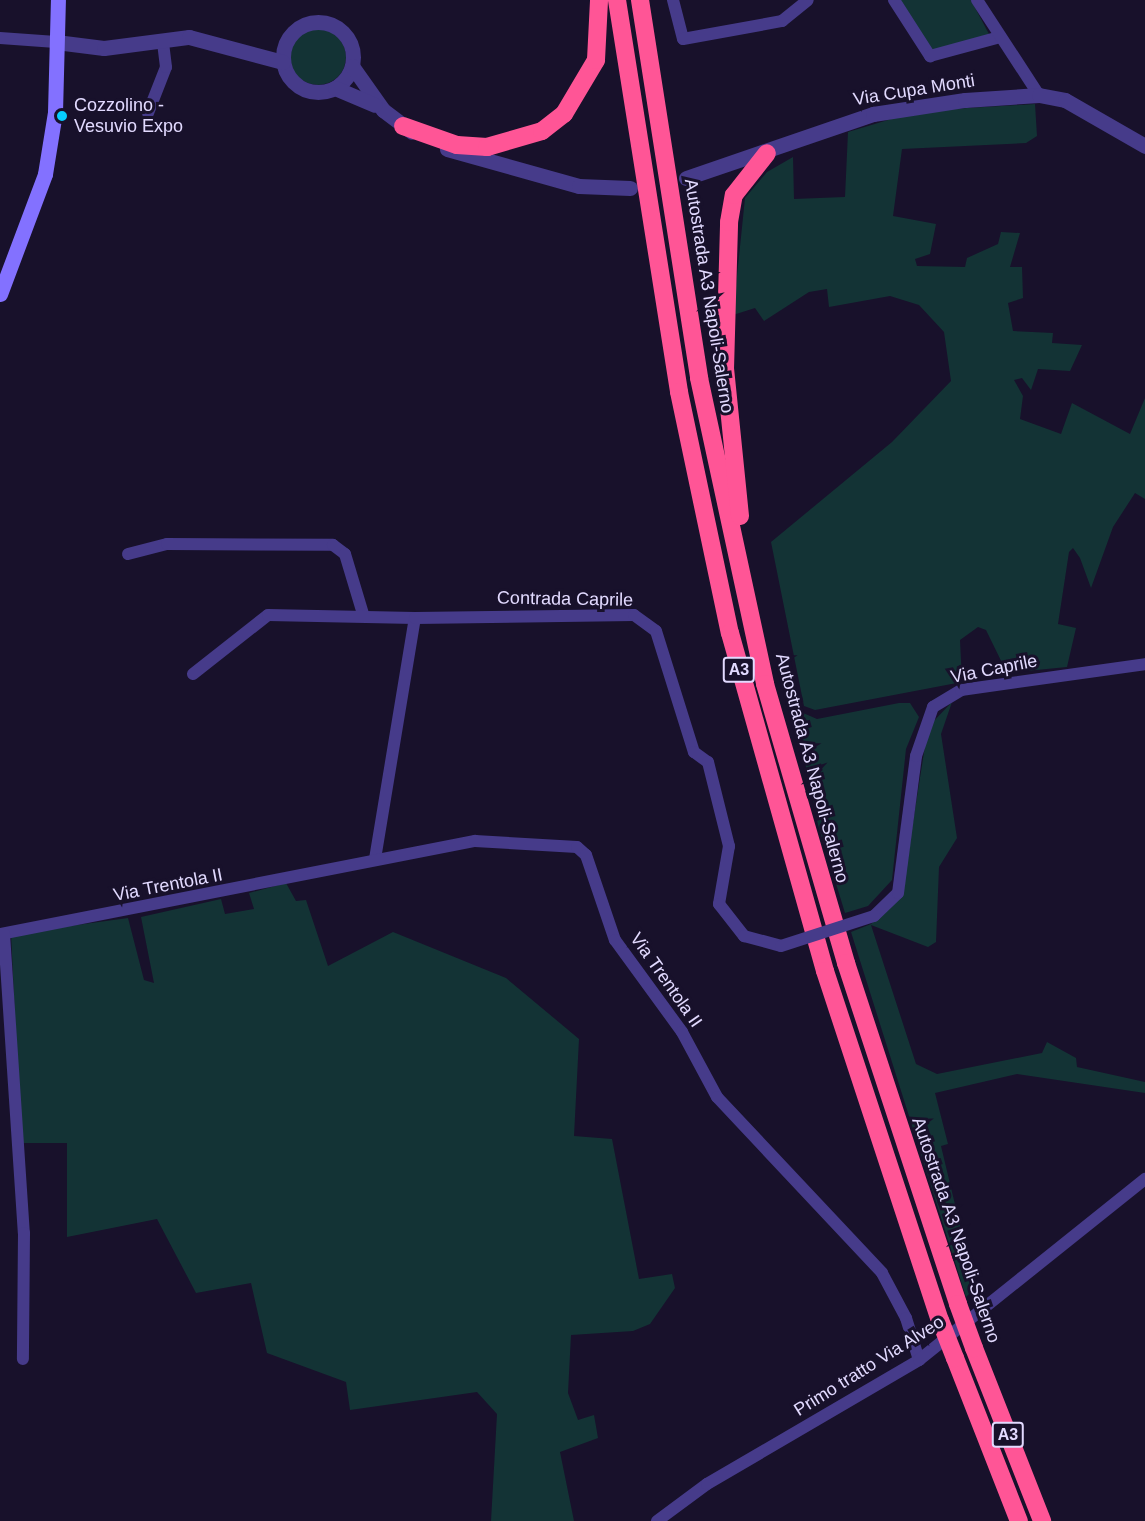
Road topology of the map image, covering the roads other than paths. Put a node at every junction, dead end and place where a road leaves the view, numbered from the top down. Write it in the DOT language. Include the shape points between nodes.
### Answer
graph roads {
  1 [pos="58,0"];
  2 [pos="599,0"];
  3 [pos="617,0"];
  4 [pos="640,0"];
  5 [pos="674,0"];
  6 [pos="808,0"];
  7 [pos="894,0"];
  8 [pos="977,0"];
  9 [pos="1000,37"];
  10 [pos="0,38"];
  11 [pos="56,42"];
  12 [pos="285,42"];
  13 [pos="163,43"];
  14 [pos="262,53"];
  15 [pos="283,62"];
  16 [pos="352,66"];
  17 [pos="335,88"];
  18 [pos="1039,95"];
  19 [pos="383,110"];
  20 [pos="148,113"];
  21 [pos="403,126"];
  22 [pos="1145,146"];
  23 [pos="767,153"];
  24 [pos="686,178"];
  25 [pos="630,188"];
  26 [pos="0,294"];
  27 [pos="128,554"];
  28 [pos="363,614"];
  29 [pos="416,618"];
  30 [pos="1145,664"];
  31 [pos="193,674"];
  32 [pos="765,684"];
  33 [pos="375,859"];
  34 [pos="874,916"];
  35 [pos="2,934"];
  36 [pos="1145,1179"];
  37 [pos="23,1359"];
  38 [pos="919,1360"];
  39 [pos="657,1521"];
  40 [pos="1018,1521"];
  41 [pos="1042,1521"];
  1 -- 11 [label="main road"];
  2 -- 21 [label="highway" via="596,60 576,98 542,131 487,147 457,144"];
  3 -- 40 [label="highway, A3, bridge" via="679,393 732,644 825,971 940,1320"];
  4 -- 32 [label="highway, Autostrada A3 Napoli-Salerno / A3" via="699,378"];
  5 -- 6 [label="street" via="683,39 782,21"];
  7 -- 9 [label="street" via="930,56"];
  8 -- 9 [label="street"];
  9 -- 18 [label="street"];
  10 -- 11 [label="street"];
  11 -- 13 [label="street" via="104,48"];
  11 -- 26 [label="main road" via="55,112 45,174"];
  12 -- 14 [label="street"];
  12 -- 15 [label="street"];
  12 -- 16 [label="street" via="304,24 330,24 349,41"];
  13 -- 14 [label="street" via="189,37"];
  13 -- 20 [label="street" via="166,68"];
  14 -- 15 [label="street"];
  15 -- 17 [label="street" via="296,85 322,92"];
  16 -- 17 [label="street"];
  16 -- 19 [label="street"];
  17 -- 19 [label="street"];
  18 -- 22 [label="street, Via Cupa Monti" via="1086,108"];
  18 -- 23 [label="street, Via Cupa Monti" via="873,114"];
  19 -- 21 [label="street"];
  21 -- 25 [label="street" via="429,143 512,169 579,186"];
  23 -- 24 [label="street, Via Cupa Monti"];
  23 -- 32 [label="highway" via="734,195 729,222 725,369 728,439 760,617"];
  27 -- 28 [label="street" via="167,544 333,546 345,554"];
  28 -- 29 [label="street, Contrada Caprile"];
  28 -- 31 [label="street, Contrada Caprile" via="268,615"];
  29 -- 33 [label="street"];
  29 -- 34 [label="street, Contrada Caprile, bridge" via="634,615 647,621 656,631 694,752 708,762 729,846 720,904 744,936 781,946"];
  30 -- 34 [label="street, Via Caprile" via="960,690 933,707 916,756 898,893"];
  32 -- 41 [label="highway, Autostrada A3 Napoli-Salerno / A3, bridge" via="846,963 958,1304"];
  33 -- 35 [label="street, Via Trentola II"];
  33 -- 38 [label="street, Via Trentola II" via="475,841 562,844 582,851 615,940 682,1032 717,1097 882,1273 906,1318"];
  35 -- 37 [label="street" via="24,1233"];
  36 -- 38 [label="street, Primo tratto Via Alveo"];
  38 -- 39 [label="street, Primo tratto Via Alveo" via="707,1484"];
}
